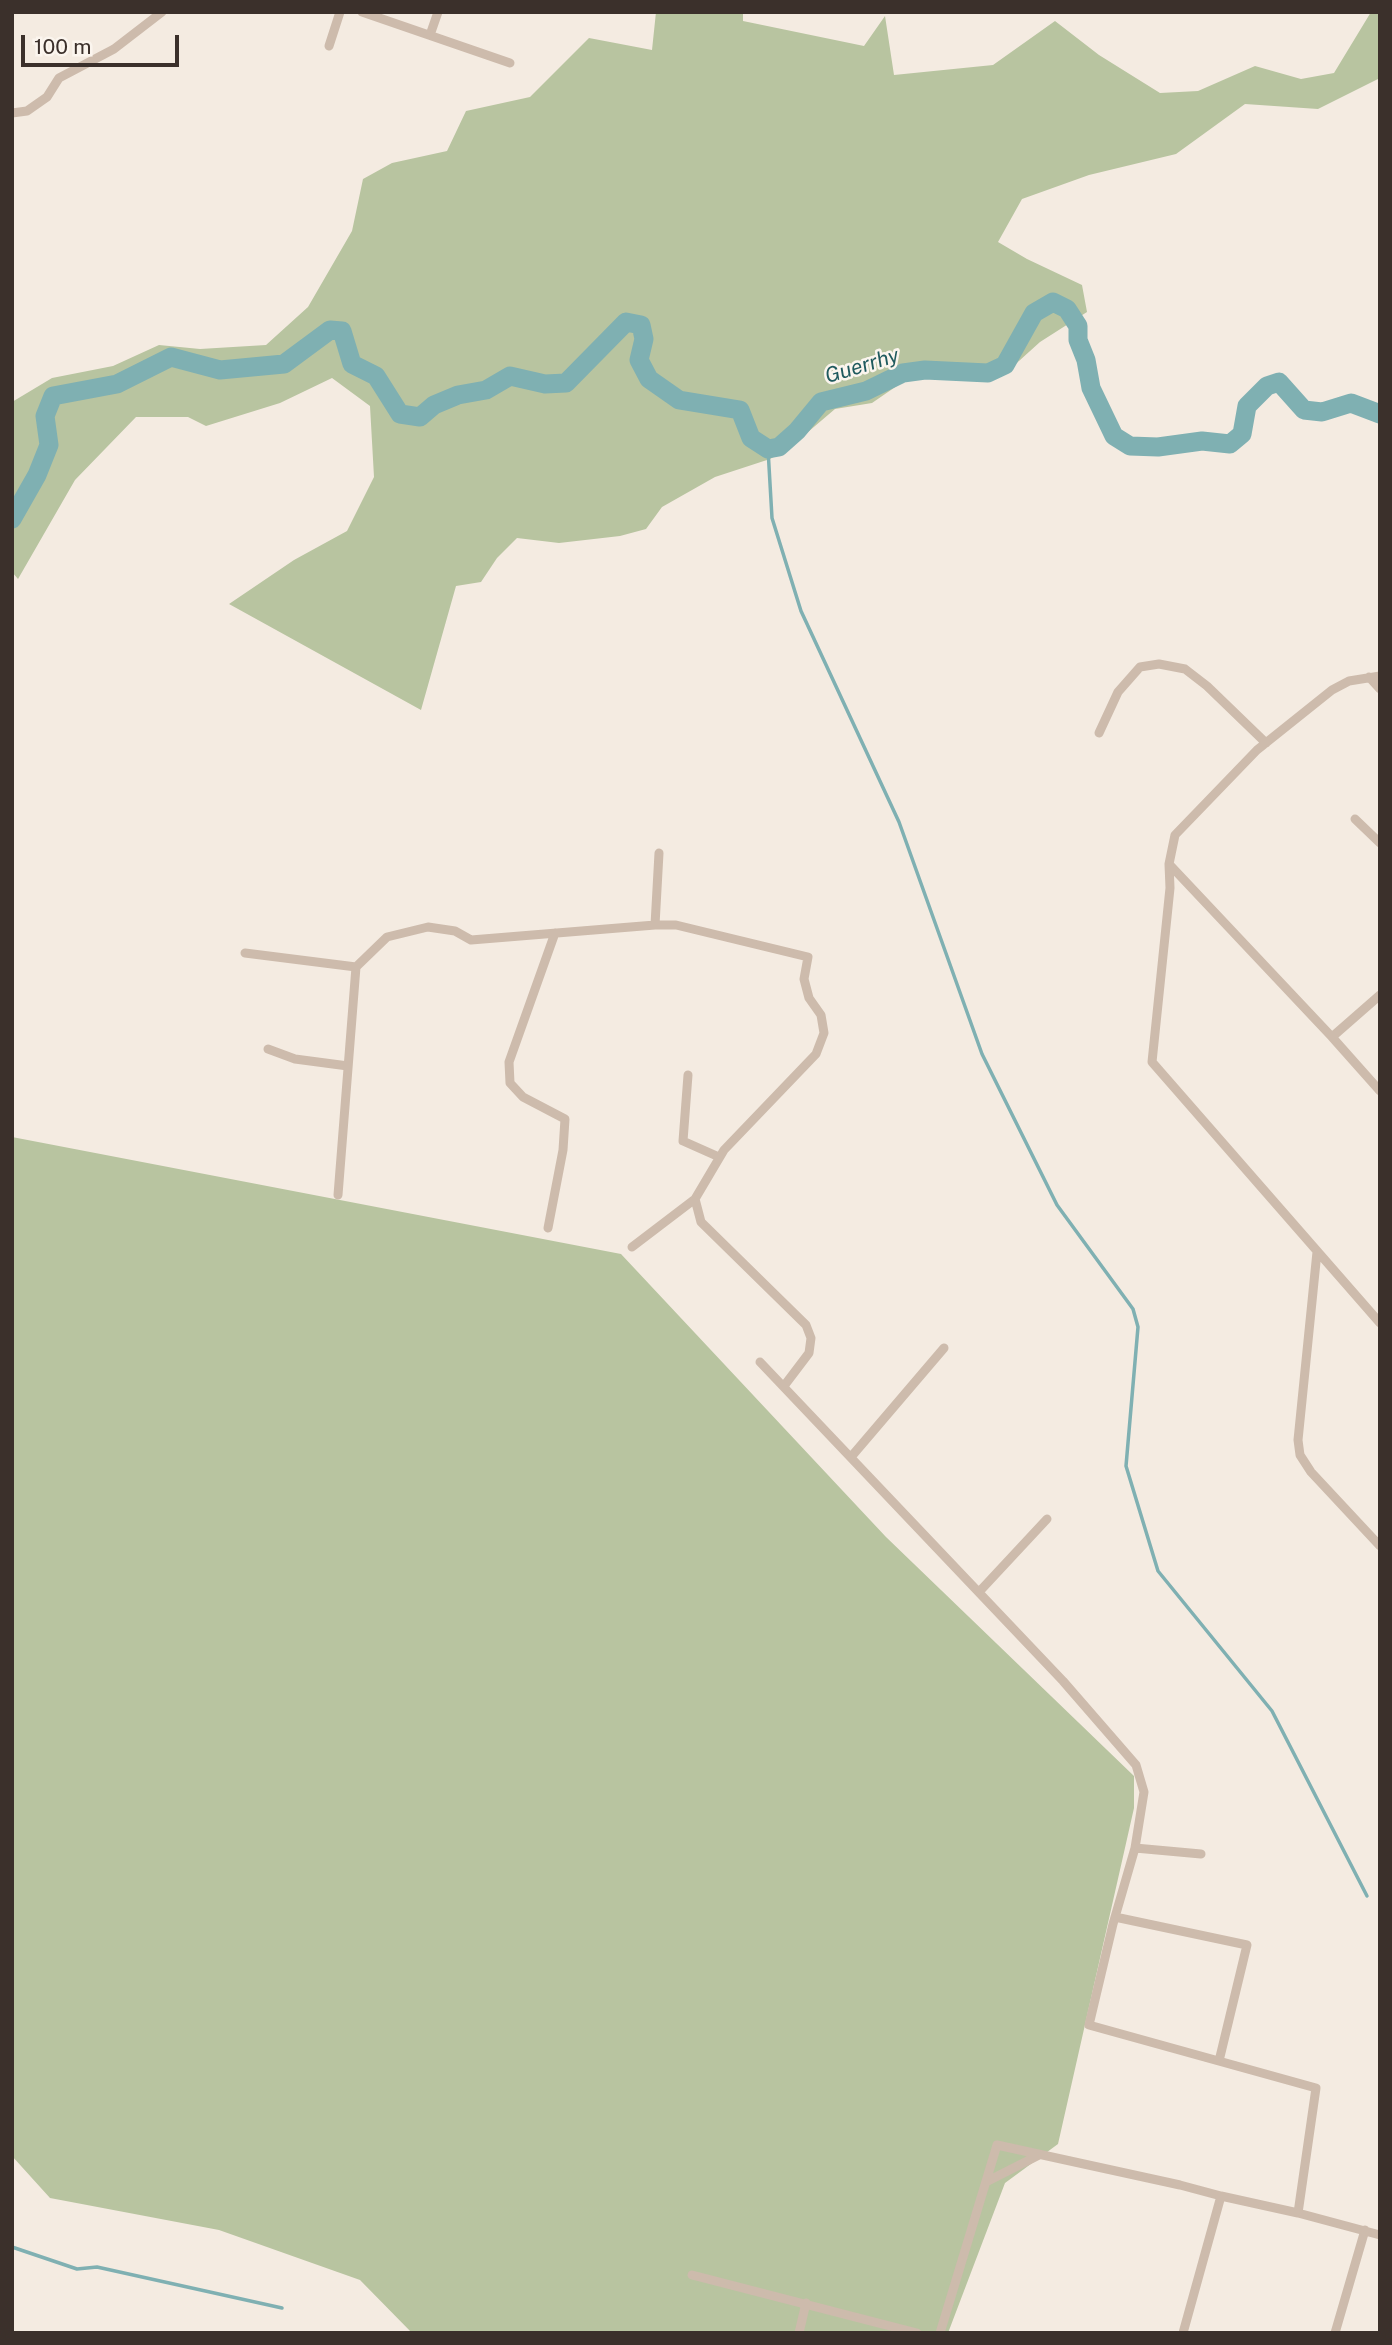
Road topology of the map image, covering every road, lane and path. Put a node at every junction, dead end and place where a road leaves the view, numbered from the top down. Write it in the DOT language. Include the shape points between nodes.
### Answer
graph roads {
  1 [pos="162,12"];
  2 [pos="340,12"];
  3 [pos="362,12"];
  4 [pos="438,12"];
  5 [pos="430,36"];
  6 [pos="329,46"];
  7 [pos="510,62"];
  8 [pos="12,113"];
  9 [pos="1375,677"];
  10 [pos="1380,690"];
  11 [pos="1099,733"];
  12 [pos="1266,743"];
  13 [pos="1355,819"];
  14 [pos="1380,843"];
  15 [pos="659,853"];
  16 [pos="1169,864"];
  17 [pos="655,925"];
  18 [pos="555,933"];
  19 [pos="245,953"];
  20 [pos="356,967"];
  21 [pos="1380,995"];
  22 [pos="1332,1037"];
  23 [pos="268,1049"];
  24 [pos="348,1066"];
  25 [pos="688,1075"];
  26 [pos="1380,1091"];
  27 [pos="719,1157"];
  28 [pos="338,1195"];
  29 [pos="695,1199"];
  30 [pos="548,1228"];
  31 [pos="632,1247"];
  32 [pos="1317,1252"];
  33 [pos="1380,1323"];
  34 [pos="944,1348"];
  35 [pos="760,1362"];
  36 [pos="784,1386"];
  37 [pos="851,1457"];
  38 [pos="1047,1519"];
  39 [pos="1380,1546"];
  40 [pos="979,1592"];
  41 [pos="1135,1848"];
  42 [pos="1201,1854"];
  43 [pos="1115,1917"];
  44 [pos="1219,2062"];
  45 [pos="1039,2155"];
  46 [pos="986,2182"];
  47 [pos="1221,2196"];
  48 [pos="1298,2213"];
  49 [pos="1365,2231"];
  50 [pos="1380,2235"];
  51 [pos="692,2275"];
  52 [pos="806,2303"];
  53 [pos="799,2333"];
  54 [pos="917,2333"];
  55 [pos="940,2333"];
  56 [pos="1183,2333"];
  57 [pos="1335,2333"];
  1 -- 8 [label="street" via="114,49 59,78 47,97 27,111"];
  2 -- 6 [label="street"];
  3 -- 5 [label="street"];
  4 -- 5 [label="street"];
  5 -- 7 [label="street"];
  9 -- 10 [label="street"];
  9 -- 12 [label="street" via="1349,681 1332,690"];
  11 -- 12 [label="street" via="1118,692 1140,667 1159,664 1185,669 1207,685"];
  12 -- 16 [label="street" via="1175,835"];
  13 -- 14 [label="street"];
  15 -- 17 [label="street"];
  16 -- 22 [label="street"];
  16 -- 32 [label="street" via="1152,1062"];
  17 -- 18 [label="street"];
  17 -- 27 [label="street" via="676,925 808,957 804,979 824,1033 816,1054"];
  18 -- 20 [label="street" via="471,940 428,927 387,937"];
  18 -- 30 [label="street" via="509,1062 510,1083 523,1097 565,1119"];
  19 -- 20 [label="street"];
  20 -- 24 [label="street"];
  21 -- 22 [label="street"];
  22 -- 26 [label="street"];
  23 -- 24 [label="street" via="295,1059"];
  24 -- 28 [label="street"];
  25 -- 27 [label="street" via="683,1141"];
  27 -- 29 [label="street"];
  29 -- 31 [label="street"];
  29 -- 36 [label="street" via="701,1222 806,1325 811,1338 809,1353"];
  32 -- 33 [label="street"];
  32 -- 39 [label="street" via="1300,1455"];
  34 -- 37 [label="street"];
  35 -- 36 [label="street"];
  36 -- 37 [label="street"];
  37 -- 40 [label="street"];
  38 -- 40 [label="street"];
  40 -- 41 [label="street" via="1136,1765 1144,1792"];
  41 -- 42 [label="street"];
  41 -- 43 [label="street"];
  43 -- 44 [label="street" via="1088,2025"];
  43 -- 44 [label="street" via="1247,1945"];
  44 -- 48 [label="street" via="1316,2088"];
  45 -- 46 [label="street"];
  45 -- 46 [label="street" via="997,2146"];
  45 -- 47 [label="street"];
  46 -- 55 [label="street"];
  47 -- 48 [label="street"];
  47 -- 56 [label="street"];
  48 -- 49 [label="street"];
  49 -- 50 [label="street"];
  49 -- 57 [label="street"];
  51 -- 52 [label="street"];
  52 -- 53 [label="street"];
  52 -- 54 [label="street"];
}
